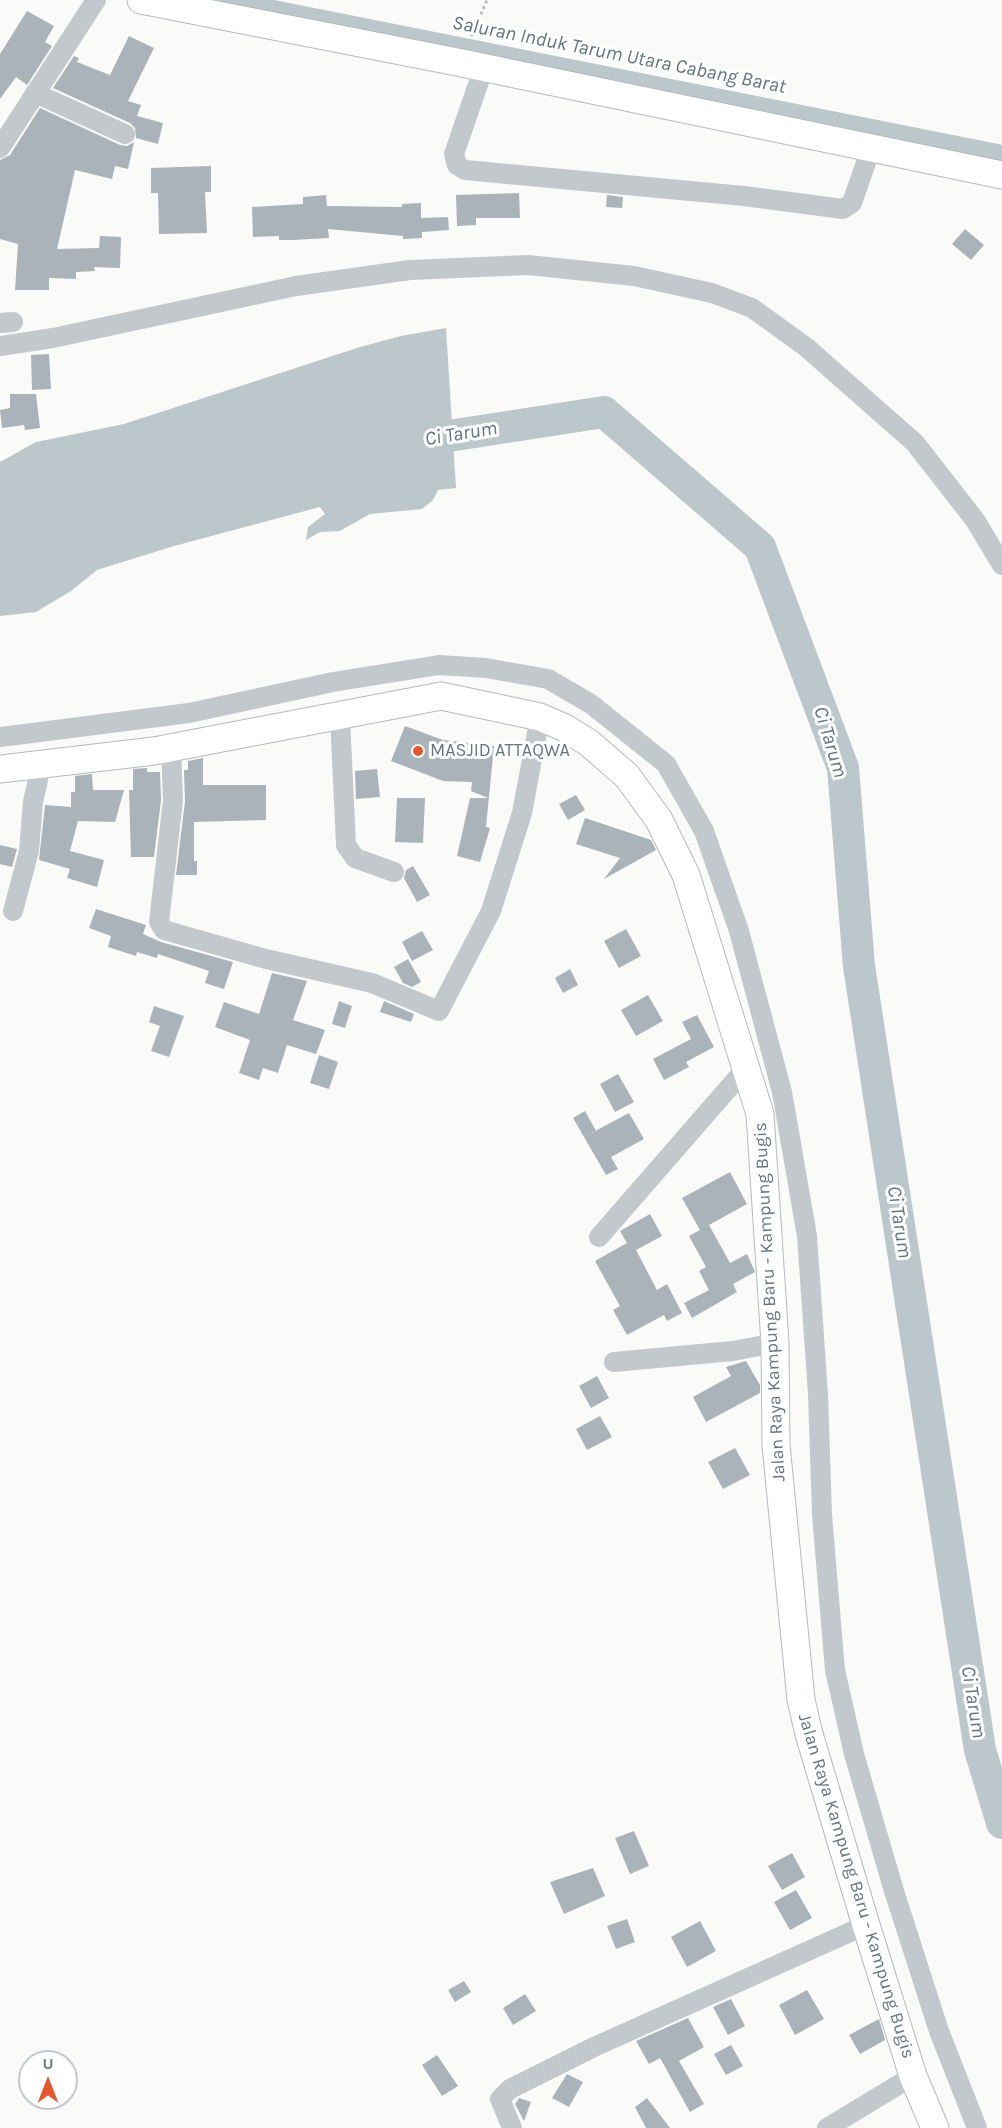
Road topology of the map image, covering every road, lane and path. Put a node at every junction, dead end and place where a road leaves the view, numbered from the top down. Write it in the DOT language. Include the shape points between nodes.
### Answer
graph roads {
  1 [pos="96,0"];
  2 [pos="141,0"];
  3 [pos="487,0"];
  4 [pos="475,59"];
  5 [pos="35,93"];
  6 [pos="125,134"];
  7 [pos="0,148"];
  8 [pos="870,148"];
  9 [pos="1002,175"];
  10 [pos="0,346"];
  11 [pos="1002,565"];
  12 [pos="340,717"];
  13 [pos="540,717"];
  14 [pos="0,737"];
  15 [pos="171,748"];
  16 [pos="41,766"];
  17 [pos="0,769"];
  18 [pos="394,872"];
  19 [pos="13,910"];
  20 [pos="747,1067"];
  21 [pos="598,1237"];
  22 [pos="775,1343"];
  23 [pos="614,1362"];
  24 [pos="866,1925"];
  25 [pos="913,2076"];
  26 [pos="512,2128"];
  27 [pos="827,2128"];
  28 [pos="935,2128"];
  29 [pos="977,2128"];
  1 -- 5 [label="street"];
  2 -- 4 [label="street"];
  3 -- 4 [label="path" via="477,18"];
  4 -- 8 [label="street"];
  4 -- 8 [label="street" via="454,154 457,165 465,170 843,209 852,203"];
  5 -- 6 [label="street"];
  5 -- 7 [label="street"];
  8 -- 9 [label="street"];
  10 -- 11 [label="street" via="296,286 420,269 528,266 634,276 712,292 752,308 806,347 915,443 975,520"];
  12 -- 13 [label="street, Jalan Raya Kampung Baru - Kampung Bugis" via="437,696"];
  12 -- 15 [label="street, Jalan Raya Kampung Baru - Kampung Bugis"];
  12 -- 18 [label="street" via="346,845 355,858"];
  13 -- 15 [label="street" via="522,813 490,910 439,1011 372,983 164,930 159,922 173,800"];
  13 -- 20 [label="street, Jalan Raya Kampung Baru - Kampung Bugis" via="581,738 609,760 627,776 659,820 686,875"];
  14 -- 29 [label="street" via="189,713 333,682 439,665 486,668 548,679 591,704 666,765 704,831 740,931 782,1092 807,1236 835,1670 854,1754 894,1891 939,2031"];
  15 -- 16 [label="street, Jalan Raya Kampung Baru - Kampung Bugis"];
  16 -- 17 [label="street, Jalan Raya Kampung Baru - Kampung Bugis"];
  16 -- 19 [label="street" via="29,851"];
  20 -- 21 [label="street"];
  20 -- 22 [label="street, Jalan Raya Kampung Baru - Kampung Bugis" via="760,1114"];
  22 -- 23 [label="street" via="733,1351"];
  22 -- 24 [label="street, Jalan Raya Kampung Baru - Kampung Bugis" via="776,1445 801,1700"];
  24 -- 25 [label="street, Jalan Raya Kampung Baru - Kampung Bugis"];
  24 -- 26 [label="street" via="594,2047 510,2089 501,2099"];
  25 -- 27 [label="street"];
  25 -- 28 [label="street, Jalan Raya Kampung Baru - Kampung Bugis"];
}
